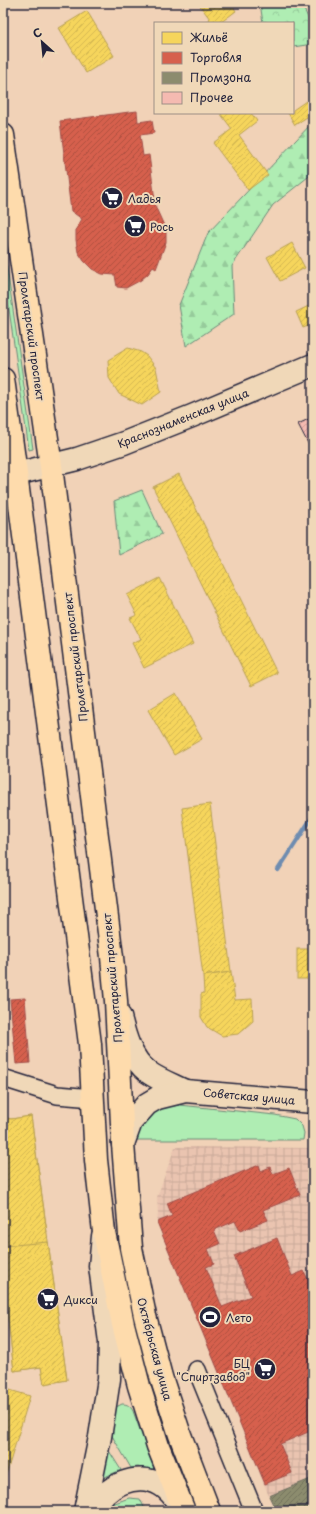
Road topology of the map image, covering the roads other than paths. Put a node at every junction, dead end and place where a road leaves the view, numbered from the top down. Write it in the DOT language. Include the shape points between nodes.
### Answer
graph roads {
  1 [pos="3,135"];
  2 [pos="313,365"];
  3 [pos="3,379"];
  4 [pos="51,466"];
  5 [pos="16,474"];
  6 [pos="116,1001"];
  7 [pos="3,1078"];
  8 [pos="185,1091"];
  9 [pos="93,1098"];
  10 [pos="313,1102"];
  11 [pos="123,1144"];
  12 [pos="126,1181"];
  13 [pos="104,1232"];
  14 [pos="197,1370"];
  15 [pos="84,1511"];
  16 [pos="94,1511"];
  17 [pos="183,1511"];
  18 [pos="209,1511"];
  19 [pos="254,1511"];
  1 -- 4 [label="main road, Пролетарский проспект"];
  2 -- 4 [label="main road, Краснознаменская улица" via="131,440"];
  3 -- 5 [label="main road"];
  4 -- 5 [label="main road, Краснознаменская улица"];
  4 -- 6 [label="main road, Пролетарский проспект"];
  5 -- 9 [label="main road" via="78,946 90,1044"];
  6 -- 8 [label="main road" via="125,1036 134,1056 149,1072"];
  6 -- 11 [label="main road, Пролетарский проспект"];
  7 -- 9 [label="street" via="57,1095"];
  8 -- 10 [label="main road, Советская улица"];
  8 -- 11 [label="main road" via="157,1098 147,1104 131,1122"];
  9 -- 13 [label="main road" via="96,1160"];
  11 -- 12 [label="main road, Пролетарский проспект"];
  12 -- 18 [label="main road, Октябрьская улица" via="131,1248 145,1316 180,1436"];
  13 -- 15 [label="main road" via="100,1266 110,1342 109,1379 100,1438"];
  13 -- 17 [label="main road" via="139,1386"];
  14 -- 19 [label="street"];
  16 -- 17 [label="main road" via="104,1495 120,1483 133,1480 150,1481 161,1485 170,1491"];
}
